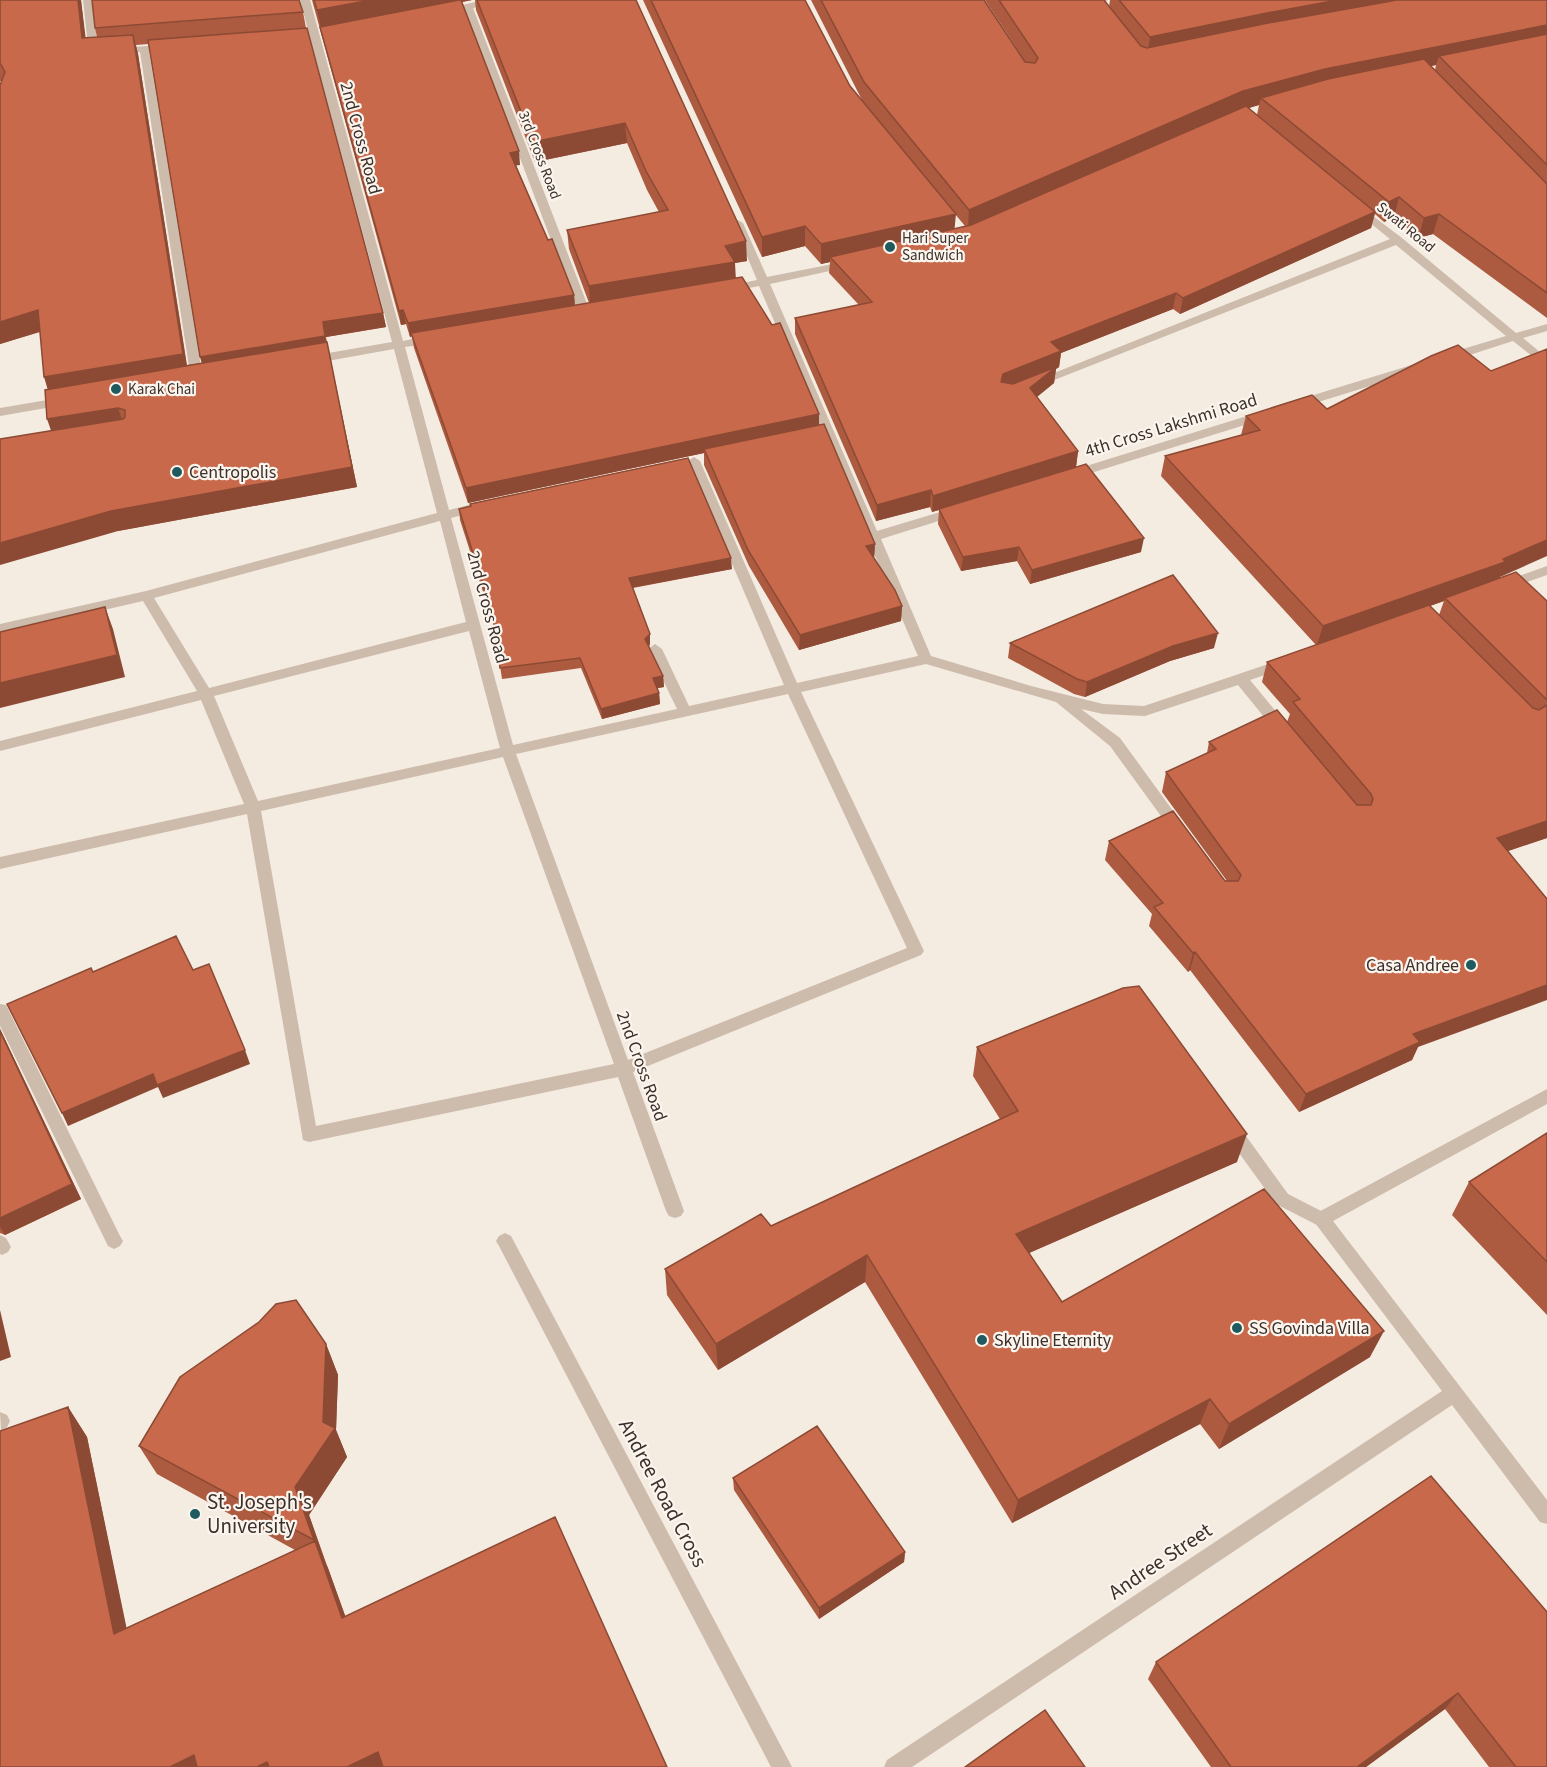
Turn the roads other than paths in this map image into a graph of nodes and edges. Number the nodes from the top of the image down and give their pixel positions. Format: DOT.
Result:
graph roads {
  1 [pos="88,0"];
  2 [pos="305,0"];
  3 [pos="499,0"];
  4 [pos="466,6"];
  5 [pos="431,13"];
  6 [pos="178,47"];
  7 [pos="144,49"];
  8 [pos="1344,196"];
  9 [pos="730,206"];
  10 [pos="1398,240"];
  11 [pos="865,260"];
  12 [pos="765,282"];
  13 [pos="720,290"];
  14 [pos="585,314"];
  15 [pos="1547,327"];
  16 [pos="445,337"];
  17 [pos="1514,337"];
  18 [pos="398,345"];
  19 [pos="303,361"];
  20 [pos="1547,364"];
  21 [pos="197,379"];
  22 [pos="1028,386"];
  23 [pos="81,399"];
  24 [pos="0,412"];
  25 [pos="694,461"];
  26 [pos="1058,479"];
  27 [pos="489,505"];
  28 [pos="966,508"];
  29 [pos="444,514"];
  30 [pos="875,536"];
  31 [pos="1547,570"];
  32 [pos="1492,591"];
  33 [pos="146,596"];
  34 [pos="474,625"];
  35 [pos="0,629"];
  36 [pos="656,650"];
  37 [pos="926,659"];
  38 [pos="1291,661"];
  39 [pos="1240,678"];
  40 [pos="792,688"];
  41 [pos="206,692"];
  42 [pos="1058,698"];
  43 [pos="685,712"];
  44 [pos="1291,740"];
  45 [pos="0,746"];
  46 [pos="508,751"];
  47 [pos="253,807"];
  48 [pos="1184,838"];
  49 [pos="0,862"];
  50 [pos="0,1010"];
  51 [pos="623,1069"];
  52 [pos="1547,1096"];
  53 [pos="1221,1113"];
  54 [pos="675,1211"];
  55 [pos="1321,1219"];
  56 [pos="114,1241"];
  57 [pos="505,1241"];
  58 [pos="1453,1394"];
  59 [pos="1547,1515"];
  60 [pos="782,1767"];
  61 [pos="894,1767"];
  1 -- 7 [label="street"];
  2 -- 18 [label="street, 2nd Cross Road"];
  3 -- 4 [label="street"];
  4 -- 5 [label="street"];
  4 -- 14 [label="street, 3rd Cross Road"];
  6 -- 7 [label="street"];
  7 -- 21 [label="street"];
  8 -- 10 [label="street, Swati Road"];
  9 -- 12 [label="street"];
  10 -- 17 [label="street, Swati Road"];
  10 -- 22 [label="street"];
  11 -- 12 [label="street"];
  12 -- 13 [label="street"];
  12 -- 30 [label="street"];
  15 -- 17 [label="street, 4th Cross Lakshmi Road"];
  16 -- 18 [label="street"];
  17 -- 20 [label="street, Swati Road"];
  17 -- 26 [label="street, 4th Cross Lakshmi Road"];
  18 -- 19 [label="street"];
  18 -- 29 [label="street, 2nd Cross Road"];
  23 -- 24 [label="street"];
  25 -- 40 [label="street"];
  27 -- 29 [label="street"];
  28 -- 30 [label="street"];
  29 -- 33 [label="street"];
  29 -- 34 [label="street, 2nd Cross Road"];
  30 -- 37 [label="street"];
  31 -- 32 [label="street"];
  33 -- 35 [label="street"];
  33 -- 41 [label="street"];
  34 -- 41 [label="street"];
  34 -- 46 [label="street, 2nd Cross Road"];
  36 -- 43 [label="street"];
  37 -- 40 [label="street"];
  37 -- 42 [label="street"];
  38 -- 39 [label="street"];
  39 -- 42 [label="street"];
  39 -- 44 [label="street"];
  40 -- 43 [label="street"];
  40 -- 51 [label="street"];
  41 -- 45 [label="street"];
  41 -- 47 [label="street"];
  42 -- 48 [label="street"];
  43 -- 46 [label="street"];
  46 -- 47 [label="street"];
  46 -- 51 [label="street, 2nd Cross Road"];
  47 -- 49 [label="street"];
  47 -- 51 [label="street"];
  50 -- 56 [label="street"];
  51 -- 54 [label="street, 2nd Cross Road"];
  52 -- 55 [label="street"];
  53 -- 55 [label="street"];
  55 -- 58 [label="street"];
  57 -- 60 [label="street, Andree Road Cross"];
  58 -- 59 [label="street"];
  58 -- 61 [label="street, Andree Street"];
}
